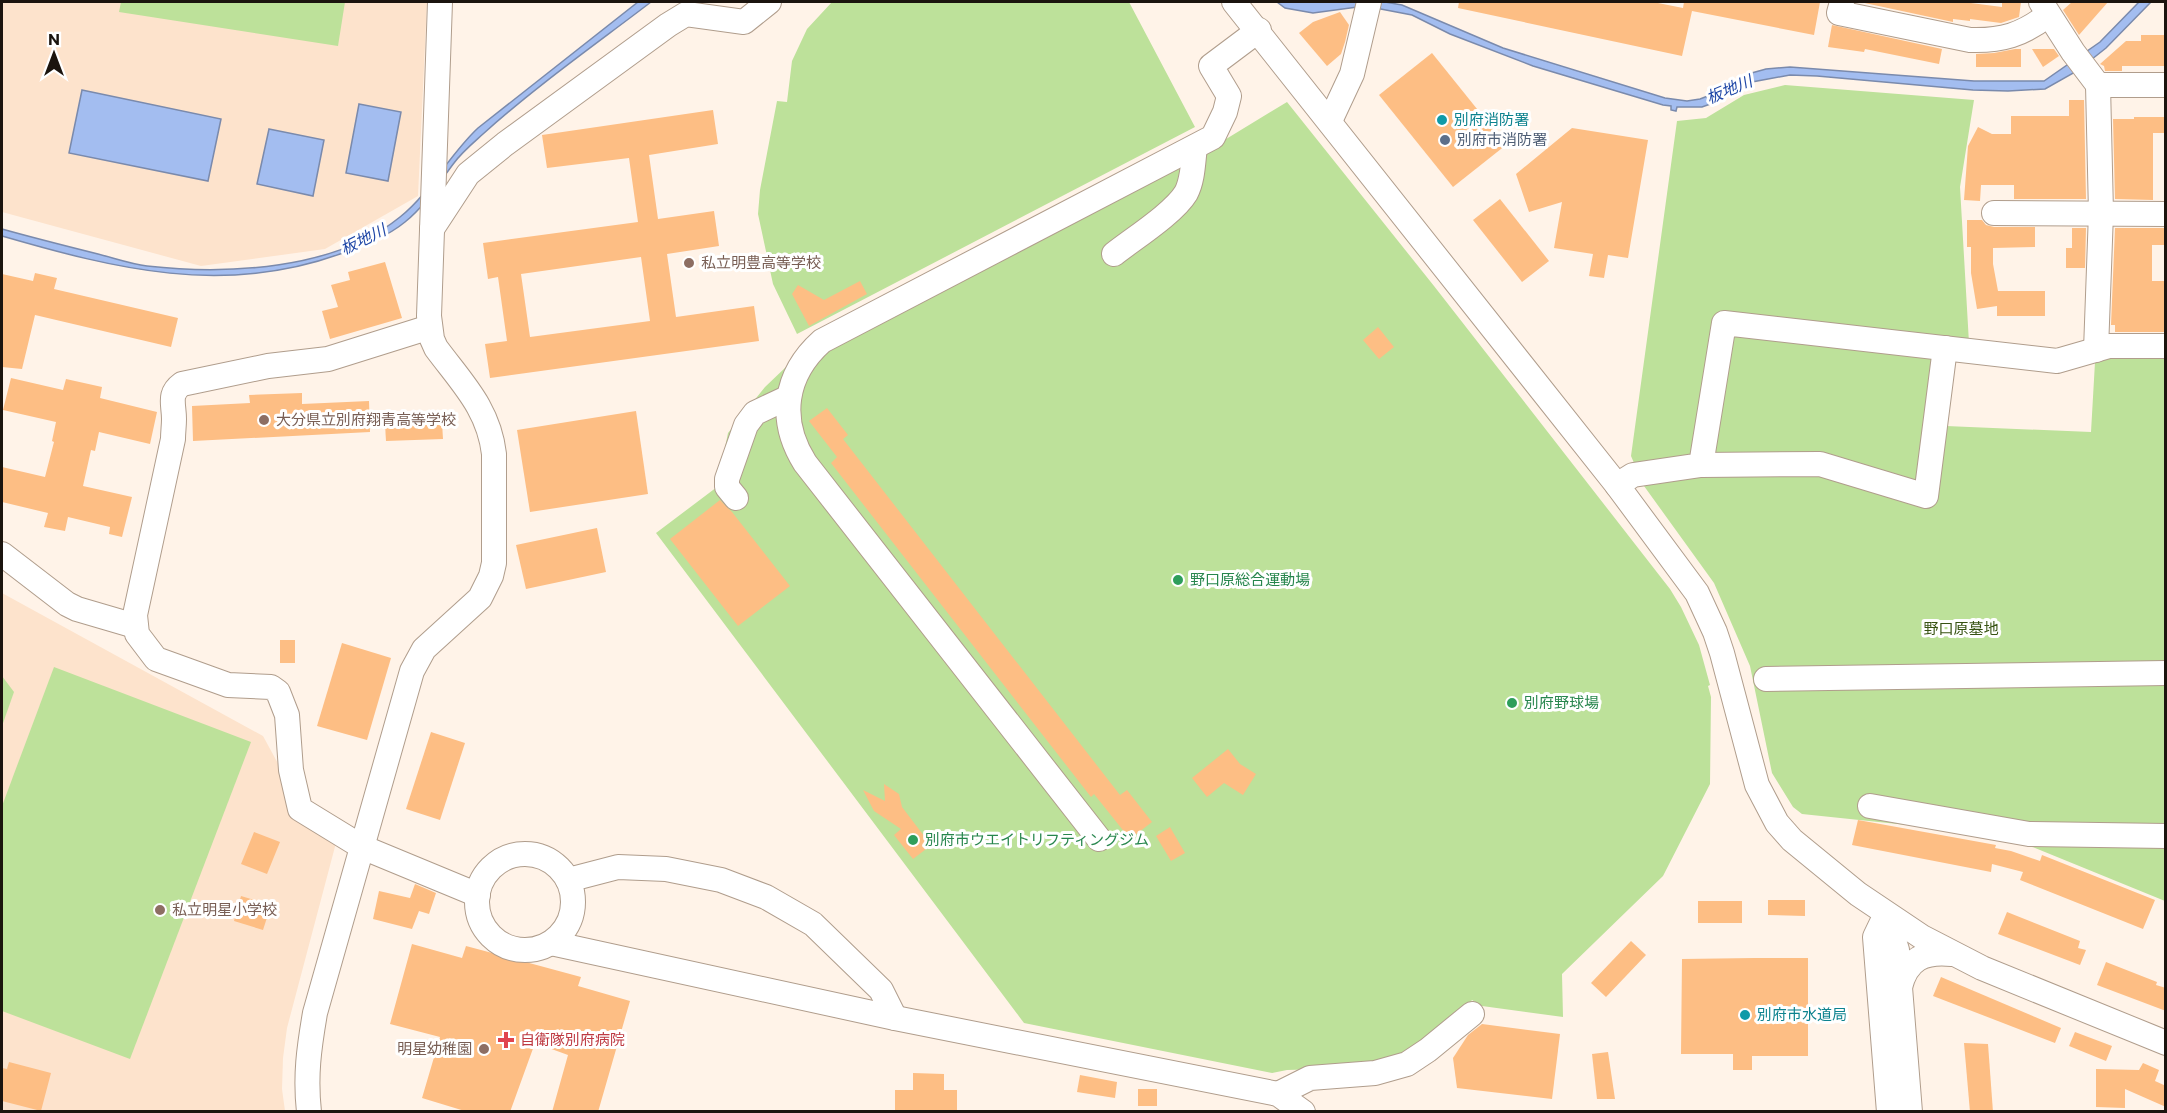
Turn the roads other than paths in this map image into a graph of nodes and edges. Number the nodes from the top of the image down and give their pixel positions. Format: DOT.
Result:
graph roads {
  1 [pos="440,2"];
  2 [pos="769,2"];
  3 [pos="1234,2"];
  4 [pos="1369,2"];
  5 [pos="1842,2"];
  6 [pos="2044,8"];
  7 [pos="1259,30"];
  8 [pos="2095,81"];
  9 [pos="2166,85"];
  10 [pos="1330,121"];
  11 [pos="1195,147"];
  12 [pos="1994,213"];
  13 [pos="2102,213"];
  14 [pos="2166,214"];
  15 [pos="432,229"];
  16 [pos="1114,254"];
  17 [pos="430,327"];
  18 [pos="2166,346"];
  19 [pos="1945,348"];
  20 [pos="2096,350"];
  21 [pos="789,397"];
  22 [pos="1701,465"];
  23 [pos="1617,485"];
  24 [pos="736,498"];
  25 [pos="2,554"];
  26 [pos="135,626"];
  27 [pos="2166,673"];
  28 [pos="1766,679"];
  29 [pos="1870,806"];
  30 [pos="2166,836"];
  31 [pos="1099,839"];
  32 [pos="362,847"];
  33 [pos="568,880"];
  34 [pos="478,895"];
  35 [pos="1886,914"];
  36 [pos="551,943"];
  37 [pos="1952,954"];
  38 [pos="1900,987"];
  39 [pos="1472,1014"];
  40 [pos="895,1018"];
  41 [pos="2166,1043"];
  42 [pos="1278,1094"];
  43 [pos="309,1112"];
  44 [pos="1303,1112"];
  45 [pos="1889,1112"];
  46 [pos="1910,1112"];
  1 -- 15 [label="street"];
  2 -- 15 [label="street"];
  3 -- 7 [label="street"];
  4 -- 10 [label="street"];
  5 -- 6 [label="street"];
  6 -- 8 [label="street"];
  7 -- 10 [label="street"];
  7 -- 11 [label="street"];
  8 -- 9 [label="street"];
  8 -- 13 [label="street"];
  10 -- 23 [label="street"];
  11 -- 16 [label="street"];
  11 -- 21 [label="street"];
  12 -- 13 [label="street"];
  13 -- 14 [label="street"];
  13 -- 20 [label="street"];
  15 -- 17 [label="street"];
  17 -- 26 [label="street"];
  17 -- 32 [label="street"];
  18 -- 20 [label="street"];
  19 -- 20 [label="street"];
  19 -- 22 [label="street"];
  19 -- 22 [label="street"];
  21 -- 24 [label="street"];
  21 -- 31 [label="street"];
  22 -- 23 [label="street"];
  23 -- 35 [label="street"];
  25 -- 26 [label="street"];
  26 -- 32 [label="street"];
  27 -- 28 [label="street"];
  29 -- 30 [label="street"];
  32 -- 34 [label="street"];
  32 -- 43 [label="street"];
  33 -- 34 [label="street"];
  33 -- 36 [label="street"];
  33 -- 40 [label="street"];
  34 -- 36 [label="street"];
  35 -- 37 [label="street"];
  35 -- 38 [label="street"];
  35 -- 45 [label="street"];
  36 -- 40 [label="street"];
  37 -- 38 [label="street"];
  37 -- 41 [label="street"];
  38 -- 46 [label="street"];
  39 -- 42 [label="street"];
  40 -- 42 [label="street"];
  42 -- 44 [label="street"];
}
